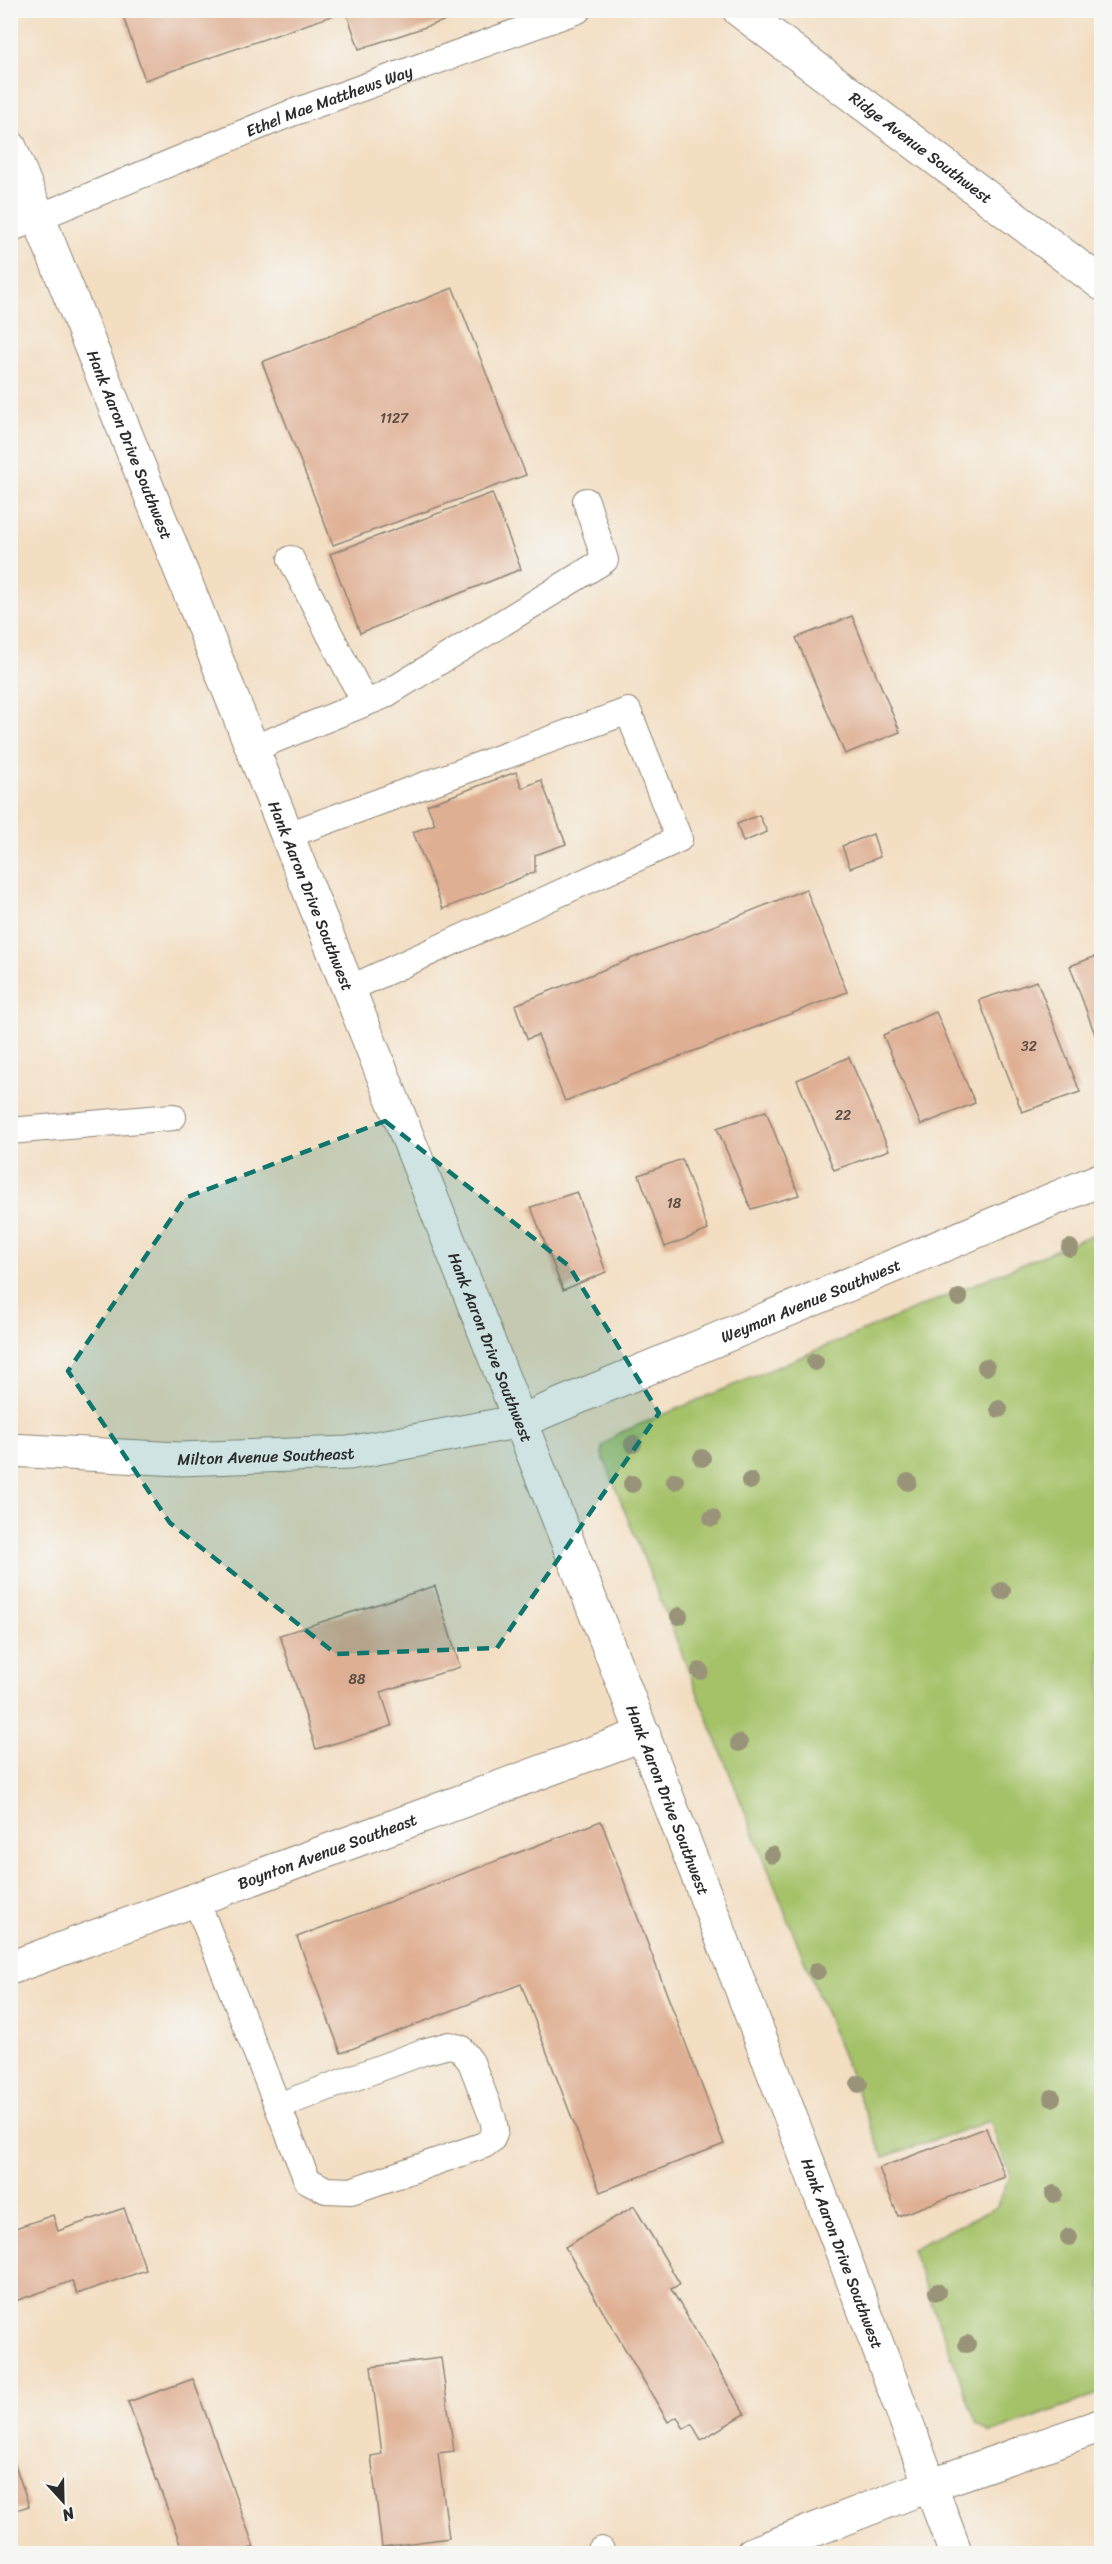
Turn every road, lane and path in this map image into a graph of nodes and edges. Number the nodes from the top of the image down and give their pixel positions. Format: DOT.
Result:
graph roads {
  1 [pos="578,10"];
  2 [pos="739,10"];
  3 [pos="10,147"];
  4 [pos="25,224"];
  5 [pos="1101,284"];
  6 [pos="586,501"];
  7 [pos="291,559"];
  8 [pos="365,703"];
  9 [pos="254,748"];
  10 [pos="288,835"];
  11 [pos="351,988"];
  12 [pos="173,1117"];
  13 [pos="10,1131"];
  14 [pos="1101,1179"];
  15 [pos="521,1421"];
  16 [pos="10,1450"];
  17 [pos="644,1734"];
  18 [pos="196,1900"];
  19 [pos="10,1968"];
  20 [pos="278,2106"];
  21 [pos="1101,2425"];
  22 [pos="930,2485"];
  23 [pos="752,2553"];
  24 [pos="956,2553"];
  1 -- 4 [label="lane, Ethel Mae Matthews Way"];
  2 -- 5 [label="street, Ridge Avenue Southwest"];
  3 -- 4 [label="street, Hank Aaron Drive Southwest"];
  4 -- 9 [label="street, Hank Aaron Drive Southwest"];
  6 -- 8 [label="lane"];
  7 -- 8 [label="lane"];
  8 -- 9 [label="lane"];
  9 -- 10 [label="street, Hank Aaron Drive Southwest"];
  10 -- 11 [label="street, Hank Aaron Drive Southwest"];
  10 -- 11 [label="lane"];
  11 -- 15 [label="street, Hank Aaron Drive Southwest"];
  12 -- 13 [label="lane"];
  14 -- 15 [label="street, Weyman Avenue Southwest"];
  15 -- 16 [label="street, Milton Avenue Southeast"];
  15 -- 17 [label="street, Hank Aaron Drive Southwest"];
  17 -- 18 [label="street, Boynton Avenue Southeast"];
  17 -- 22 [label="street, Hank Aaron Drive Southwest"];
  18 -- 19 [label="street, Boynton Avenue Southeast"];
  18 -- 20 [label="lane"];
  20 -- 20 [label="lane"];
  21 -- 22 [label="street"];
  22 -- 23 [label="street"];
  22 -- 24 [label="street, Hank Aaron Drive Southwest"];
}
